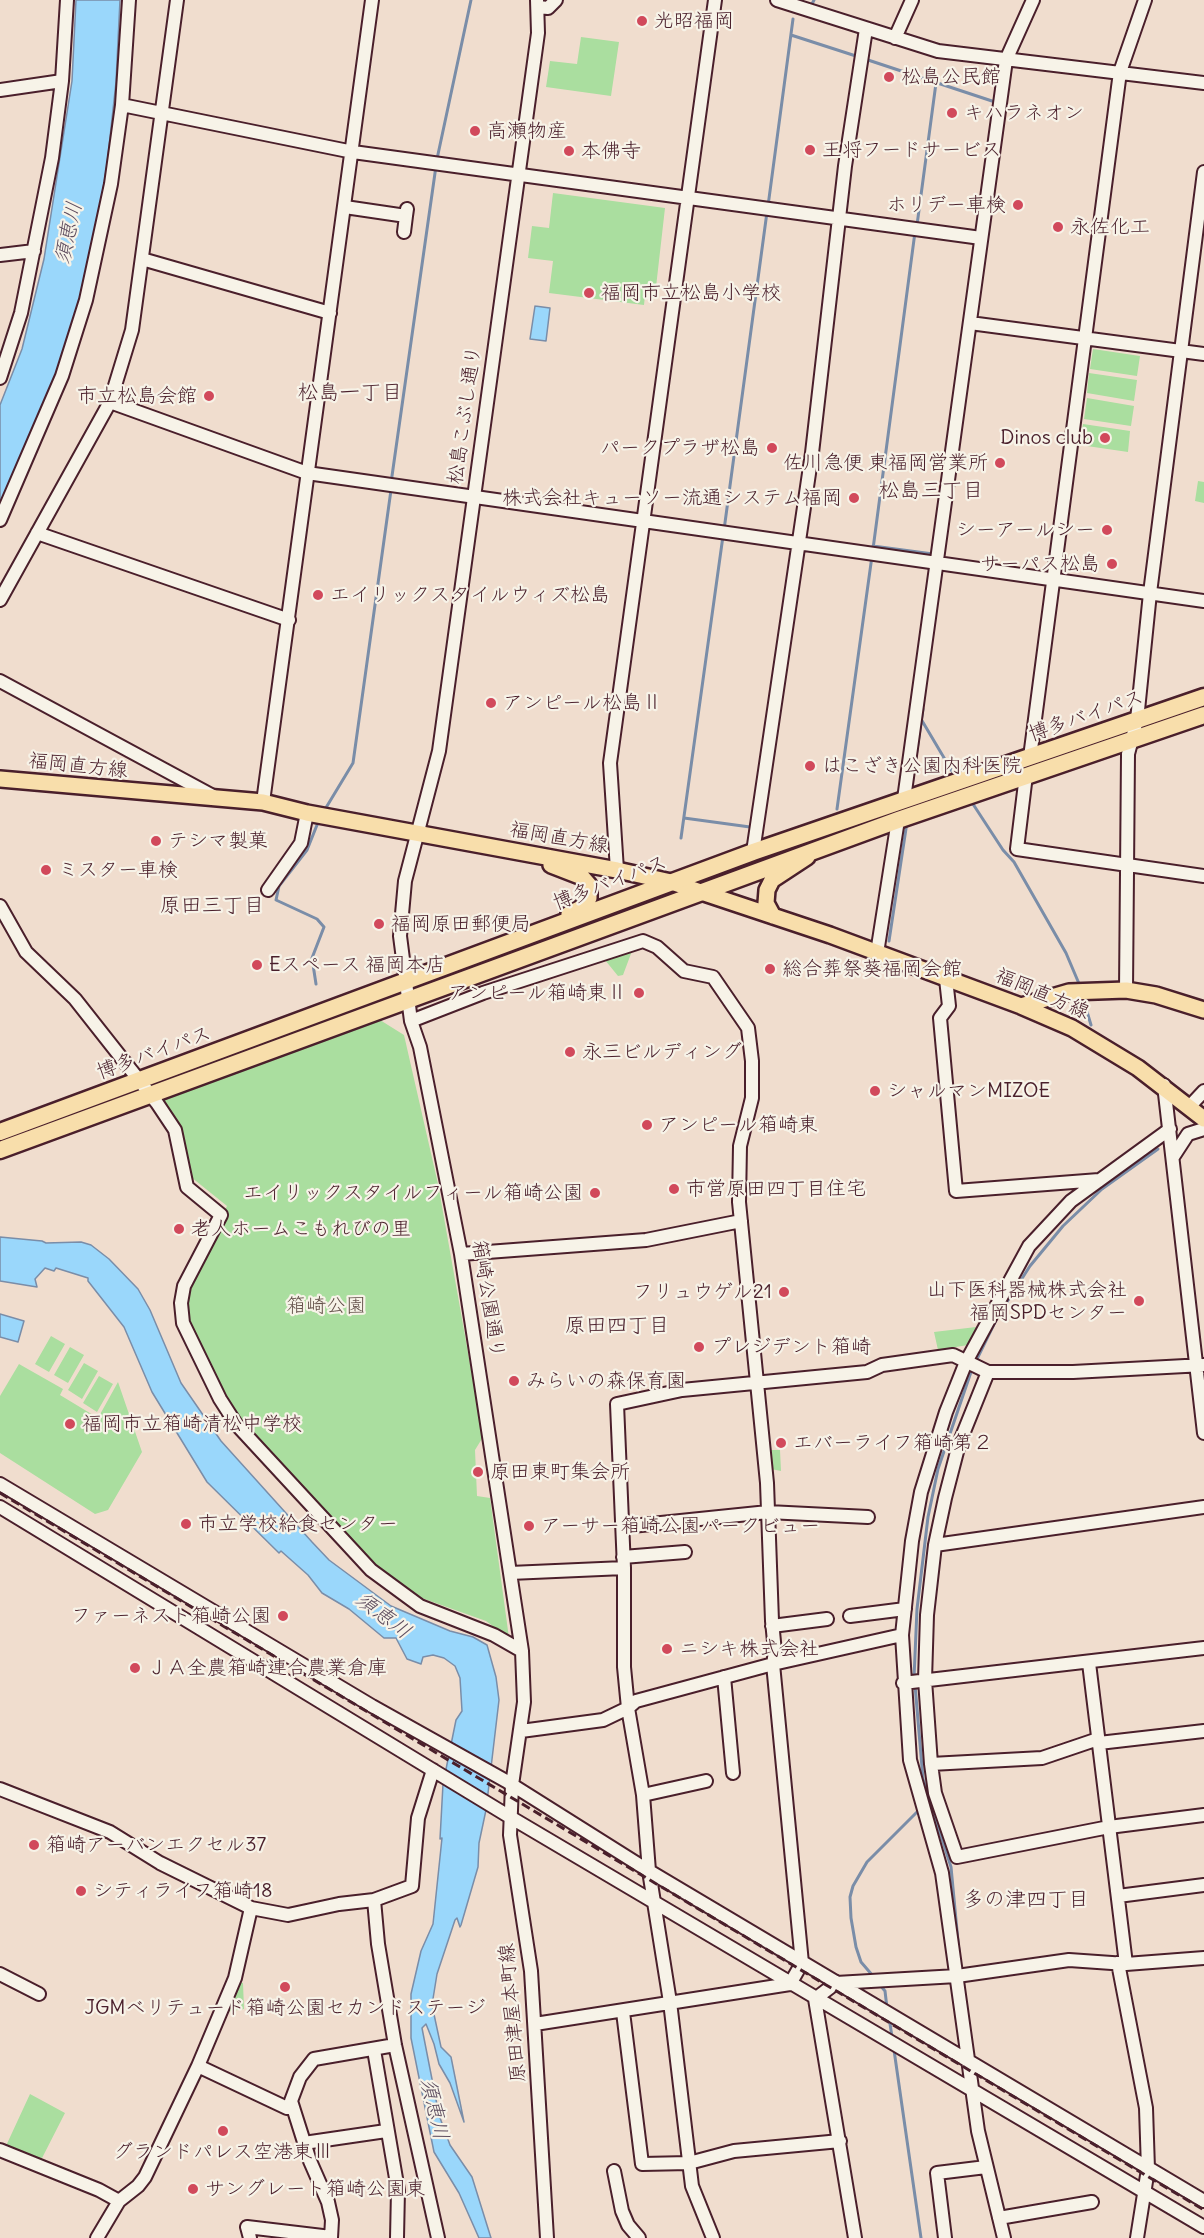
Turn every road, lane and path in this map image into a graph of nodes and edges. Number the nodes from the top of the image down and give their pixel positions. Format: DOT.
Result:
graph roads {
  1 [pos="67,0"];
  2 [pos="129,0"];
  3 [pos="177,0"];
  4 [pos="372,0"];
  5 [pos="556,0"];
  6 [pos="715,0"];
  7 [pos="777,0"];
  8 [pos="912,0"];
  9 [pos="1033,0"];
  10 [pos="1145,0"];
  11 [pos="537,4"];
  12 [pos="866,28"];
  13 [pos="895,38"];
  14 [pos="1006,60"];
  15 [pos="1120,72"];
  16 [pos="62,81"];
  17 [pos="1204,83"];
  18 [pos="0,90"];
  19 [pos="122,105"];
  20 [pos="162,112"];
  21 [pos="353,152"];
  22 [pos="1204,172"];
  23 [pos="518,174"];
  24 [pos="687,197"];
  25 [pos="345,207"];
  26 [pos="839,218"];
  27 [pos="404,232"];
  28 [pos="981,238"];
  29 [pos="34,251"];
  30 [pos="0,255"];
  31 [pos="142,259"];
  32 [pos="330,313"];
  33 [pos="970,323"];
  34 [pos="1084,340"];
  35 [pos="1182,351"];
  36 [pos="1204,354"];
  37 [pos="0,378"];
  38 [pos="110,402"];
  39 [pos="307,473"];
  40 [pos="474,497"];
  41 [pos="0,520"];
  42 [pos="643,520"];
  43 [pos="37,533"];
  44 [pos="797,542"];
  45 [pos="938,561"];
  46 [pos="1053,578"];
  47 [pos="1150,593"];
  48 [pos="0,600"];
  49 [pos="1204,601"];
  50 [pos="289,620"];
  51 [pos="0,681"];
  52 [pos="1204,697"];
  53 [pos="1204,714"];
  54 [pos="1137,720"];
  55 [pos="1132,740"];
  56 [pos="1030,757"];
  57 [pos="1026,775"];
  58 [pos="0,779"];
  59 [pos="216,798"];
  60 [pos="904,799"];
  61 [pos="263,802"];
  62 [pos="308,813"];
  63 [pos="898,820"];
  64 [pos="418,832"];
  65 [pos="819,849"];
  66 [pos="753,852"];
  67 [pos="526,855"];
  68 [pos="1128,866"];
  69 [pos="617,870"];
  70 [pos="1204,876"];
  71 [pos="671,882"];
  72 [pos="268,890"];
  73 [pos="699,893"];
  74 [pos="0,906"];
  75 [pos="772,916"];
  76 [pos="877,953"];
  77 [pos="471,958"];
  78 [pos="946,979"];
  79 [pos="406,982"];
  80 [pos="1126,990"];
  81 [pos="409,1000"];
  82 [pos="1021,1006"];
  83 [pos="1204,1010"];
  84 [pos="411,1021"];
  85 [pos="140,1080"];
  86 [pos="1164,1085"];
  87 [pos="1204,1091"];
  88 [pos="151,1095"];
  89 [pos="1189,1107"];
  90 [pos="1204,1119"];
  91 [pos="1170,1129"];
  92 [pos="1204,1129"];
  93 [pos="0,1132"];
  94 [pos="0,1150"];
  95 [pos="1173,1157"];
  96 [pos="1100,1180"];
  97 [pos="741,1221"];
  98 [pos="461,1254"];
  99 [pos="968,1363"];
  100 [pos="1200,1366"];
  101 [pos="986,1371"];
  102 [pos="757,1382"];
  103 [pos="1204,1433"];
  104 [pos="0,1484"];
  105 [pos="0,1507"];
  106 [pos="1204,1507"];
  107 [pos="768,1512"];
  108 [pos="868,1517"];
  109 [pos="622,1527"];
  110 [pos="935,1545"];
  111 [pos="685,1552"];
  112 [pos="623,1562"];
  113 [pos="510,1573"];
  114 [pos="905,1609"];
  115 [pos="850,1616"];
  116 [pos="826,1619"];
  117 [pos="772,1626"];
  118 [pos="902,1635"];
  119 [pos="1204,1648"];
  120 [pos="522,1651"];
  121 [pos="1089,1663"];
  122 [pos="773,1664"];
  123 [pos="724,1677"];
  124 [pos="915,1681"];
  125 [pos="628,1708"];
  126 [pos="521,1731"];
  127 [pos="1204,1731"];
  128 [pos="427,1738"];
  129 [pos="1098,1741"];
  130 [pos="416,1759"];
  131 [pos="931,1764"];
  132 [pos="438,1773"];
  133 [pos="733,1773"];
  134 [pos="706,1781"];
  135 [pos="509,1783"];
  136 [pos="0,1789"];
  137 [pos="643,1795"];
  138 [pos="506,1815"];
  139 [pos="1204,1815"];
  140 [pos="1109,1827"];
  141 [pos="649,1871"];
  142 [pos="1204,1885"];
  143 [pos="1118,1896"];
  144 [pos="374,1900"];
  145 [pos="653,1900"];
  146 [pos="251,1908"];
  147 [pos="1204,1958"];
  148 [pos="802,1963"];
  149 [pos="1122,1964"];
  150 [pos="0,1974"];
  151 [pos="957,1976"];
  152 [pos="836,1983"];
  153 [pos="790,1984"];
  154 [pos="39,1994"];
  155 [pos="815,1999"];
  156 [pos="670,2002"];
  157 [pos="623,2012"];
  158 [pos="535,2024"];
  159 [pos="395,2045"];
  160 [pos="374,2050"];
  161 [pos="968,2061"];
  162 [pos="198,2066"];
  163 [pos="972,2089"];
  164 [pos="292,2107"];
  165 [pos="386,2131"];
  166 [pos="840,2141"];
  167 [pos="304,2143"];
  168 [pos="0,2150"];
  169 [pos="690,2163"];
  170 [pos="986,2167"];
  171 [pos="1148,2169"];
  172 [pos="614,2171"];
  173 [pos="1144,2193"];
  174 [pos="119,2201"];
  175 [pos="1204,2201"];
  176 [pos="1092,2202"];
  177 [pos="999,2218"];
  178 [pos="1204,2227"];
  179 [pos="96,2238"];
  180 [pos="250,2238"];
  181 [pos="331,2238"];
  182 [pos="397,2238"];
  183 [pos="438,2238"];
  184 [pos="547,2238"];
  185 [pos="639,2238"];
  186 [pos="713,2238"];
  187 [pos="855,2238"];
  188 [pos="945,2238"];
  189 [pos="1004,2238"];
  190 [pos="1137,2238"];
  1 -- 16 [label="street"];
  2 -- 19 [label="street"];
  3 -- 20 [label="street"];
  4 -- 21 [label="street"];
  5 -- 11 [label="street"];
  6 -- 24 [label="street"];
  7 -- 12 [label="street"];
  8 -- 13 [label="street"];
  9 -- 14 [label="street"];
  10 -- 15 [label="street"];
  11 -- 23 [label="street, 松島こぶし通り"];
  12 -- 13 [label="street"];
  12 -- 26 [label="street"];
  13 -- 14 [label="street"];
  14 -- 15 [label="street"];
  14 -- 28 [label="street"];
  15 -- 17 [label="street"];
  15 -- 34 [label="street"];
  16 -- 18 [label="street"];
  16 -- 29 [label="street"];
  19 -- 20 [label="street"];
  19 -- 41 [label="street"];
  20 -- 21 [label="street"];
  20 -- 31 [label="street"];
  21 -- 23 [label="street"];
  21 -- 25 [label="street"];
  22 -- 35 [label="street"];
  23 -- 24 [label="street"];
  23 -- 40 [label="street, 松島こぶし通り"];
  24 -- 26 [label="street"];
  24 -- 42 [label="street"];
  25 -- 27 [label="street"];
  25 -- 32 [label="street"];
  26 -- 28 [label="street"];
  26 -- 44 [label="street"];
  28 -- 33 [label="street"];
  29 -- 30 [label="street"];
  29 -- 37 [label="street"];
  31 -- 32 [label="street"];
  31 -- 38 [label="street"];
  32 -- 39 [label="street"];
  33 -- 34 [label="street"];
  33 -- 45 [label="street"];
  34 -- 35 [label="street"];
  34 -- 46 [label="street"];
  35 -- 36 [label="street"];
  35 -- 47 [label="street"];
  38 -- 39 [label="street"];
  38 -- 43 [label="street"];
  39 -- 40 [label="street"];
  39 -- 50 [label="street"];
  40 -- 42 [label="street"];
  40 -- 64 [label="street, 松島こぶし通り"];
  42 -- 44 [label="street"];
  42 -- 69 [label="street"];
  43 -- 48 [label="street"];
  43 -- 50 [label="street"];
  44 -- 45 [label="street"];
  44 -- 66 [label="street"];
  45 -- 46 [label="street"];
  45 -- 60 [label="street"];
  46 -- 47 [label="street"];
  46 -- 56 [label="street"];
  47 -- 49 [label="street"];
  47 -- 54 [label="street"];
  50 -- 61 [label="street"];
  51 -- 59 [label="street"];
  52 -- 54 [label="highway, 博多バイパス"];
  53 -- 55 [label="highway, 博多バイパス"];
  54 -- 55 [label="street"];
  54 -- 56 [label="highway, 博多バイパス"];
  55 -- 57 [label="highway, 博多バイパス"];
  55 -- 68 [label="street"];
  56 -- 60 [label="highway, 博多バイパス"];
  57 -- 63 [label="highway, 博多バイパス"];
  57 -- 68 [label="street"];
  58 -- 59 [label="main road, 福岡直方線"];
  59 -- 61 [label="main road, 福岡直方線"];
  60 -- 66 [label="highway, 博多バイパス"];
  61 -- 62 [label="main road, 福岡直方線"];
  62 -- 64 [label="main road, 福岡直方線"];
  62 -- 72 [label="street"];
  63 -- 65 [label="highway, 博多バイパス"];
  63 -- 76 [label="street"];
  64 -- 67 [label="main road, 福岡直方線"];
  64 -- 79 [label="street"];
  65 -- 73 [label="highway, 博多バイパス"];
  65 -- 75 [label="main road"];
  66 -- 71 [label="highway, 博多バイパス"];
  67 -- 69 [label="main road, 福岡直方線"];
  67 -- 77 [label="main road"];
  68 -- 70 [label="street"];
  68 -- 80 [label="street"];
  69 -- 71 [label="main road, 福岡直方線"];
  71 -- 73 [label="main road, 福岡直方線"];
  71 -- 77 [label="highway, 博多バイパス"];
  73 -- 75 [label="main road, 福岡直方線"];
  73 -- 81 [label="highway, 博多バイパス"];
  74 -- 85 [label="street"];
  75 -- 76 [label="main road, 福岡直方線"];
  76 -- 78 [label="main road, 福岡直方線"];
  77 -- 79 [label="highway, 博多バイパス"];
  78 -- 82 [label="main road, 福岡直方線"];
  78 -- 96 [label="street"];
  79 -- 81 [label="street"];
  79 -- 85 [label="highway, 博多バイパス"];
  80 -- 82 [label="main road"];
  80 -- 83 [label="main road"];
  81 -- 84 [label="street, 箱崎公園通り"];
  81 -- 88 [label="highway, 博多バイパス"];
  82 -- 86 [label="main road, 福岡直方線"];
  84 -- 97 [label="street"];
  84 -- 98 [label="street, 箱崎公園通り"];
  85 -- 88 [label="street"];
  85 -- 93 [label="highway, 博多バイパス"];
  86 -- 89 [label="main road, 福岡直方線"];
  86 -- 91 [label="street"];
  87 -- 89 [label="street"];
  88 -- 94 [label="highway, 博多バイパス"];
  88 -- 120 [label="street"];
  89 -- 90 [label="main road, 福岡直方線"];
  91 -- 95 [label="street"];
  91 -- 96 [label="street"];
  92 -- 95 [label="street"];
  95 -- 100 [label="street"];
  96 -- 99 [label="street"];
  97 -- 98 [label="street"];
  97 -- 102 [label="street"];
  98 -- 113 [label="street, 箱崎公園通り"];
  99 -- 101 [label="street"];
  99 -- 102 [label="street"];
  99 -- 114 [label="street"];
  100 -- 101 [label="street"];
  100 -- 103 [label="street"];
  101 -- 110 [label="street"];
  102 -- 107 [label="street"];
  102 -- 109 [label="street"];
  104 -- 128 [label="street"];
  105 -- 130 [label="street"];
  106 -- 110 [label="street"];
  107 -- 108 [label="street"];
  107 -- 109 [label="street"];
  107 -- 117 [label="street"];
  109 -- 112 [label="street"];
  110 -- 124 [label="street"];
  111 -- 112 [label="street"];
  112 -- 113 [label="street"];
  112 -- 125 [label="street"];
  113 -- 120 [label="street, 箱崎公園通り"];
  114 -- 115 [label="street"];
  114 -- 118 [label="street"];
  116 -- 117 [label="street"];
  117 -- 122 [label="street"];
  118 -- 122 [label="street"];
  118 -- 124 [label="street"];
  119 -- 121 [label="street"];
  120 -- 126 [label="street, 箱崎公園通り"];
  121 -- 124 [label="street"];
  121 -- 129 [label="street"];
  122 -- 123 [label="street"];
  122 -- 148 [label="street"];
  123 -- 125 [label="street"];
  123 -- 133 [label="street"];
  124 -- 131 [label="street"];
  124 -- 151 [label="street"];
  125 -- 126 [label="street"];
  125 -- 137 [label="street"];
  126 -- 135 [label="street, 箱崎公園通り"];
  127 -- 129 [label="street"];
  128 -- 130 [label="street"];
  128 -- 135 [label="street"];
  129 -- 131 [label="street"];
  129 -- 140 [label="street"];
  130 -- 132 [label="street"];
  131 -- 140 [label="street"];
  132 -- 138 [label="street"];
  132 -- 144 [label="street"];
  134 -- 137 [label="street"];
  135 -- 138 [label="street, 原田津屋本町線"];
  135 -- 141 [label="street"];
  136 -- 146 [label="street"];
  137 -- 141 [label="street"];
  138 -- 145 [label="street"];
  138 -- 158 [label="street, 原田津屋本町線"];
  139 -- 140 [label="street"];
  140 -- 143 [label="street"];
  141 -- 145 [label="street"];
  141 -- 148 [label="street"];
  142 -- 143 [label="street"];
  143 -- 149 [label="street"];
  144 -- 146 [label="street"];
  144 -- 159 [label="street"];
  145 -- 153 [label="street"];
  145 -- 156 [label="street"];
  146 -- 162 [label="street"];
  147 -- 149 [label="street"];
  148 -- 152 [label="street"];
  148 -- 153 [label="street"];
  149 -- 151 [label="street"];
  149 -- 171 [label="street"];
  150 -- 154 [label="street"];
  151 -- 152 [label="street"];
  151 -- 161 [label="street"];
  152 -- 155 [label="street"];
  152 -- 161 [label="street"];
  153 -- 155 [label="street"];
  153 -- 156 [label="street"];
  155 -- 163 [label="street"];
  155 -- 166 [label="street"];
  156 -- 157 [label="street"];
  156 -- 169 [label="street"];
  157 -- 158 [label="street"];
  157 -- 169 [label="street"];
  158 -- 184 [label="street, 原田津屋本町線"];
  159 -- 160 [label="street"];
  159 -- 183 [label="street"];
  160 -- 164 [label="street"];
  160 -- 165 [label="street"];
  161 -- 163 [label="street"];
  161 -- 171 [label="street"];
  162 -- 164 [label="street"];
  162 -- 174 [label="street"];
  163 -- 170 [label="street"];
  163 -- 173 [label="street"];
  164 -- 167 [label="street"];
  165 -- 167 [label="street"];
  165 -- 182 [label="street"];
  166 -- 169 [label="street"];
  166 -- 187 [label="street"];
  167 -- 181 [label="street"];
  168 -- 174 [label="street"];
  169 -- 186 [label="street"];
  170 -- 177 [label="street"];
  170 -- 188 [label="street"];
  171 -- 173 [label="street"];
  171 -- 175 [label="street"];
  172 -- 185 [label="street"];
  173 -- 178 [label="street"];
  173 -- 190 [label="street"];
  174 -- 179 [label="street"];
  176 -- 177 [label="street"];
  177 -- 189 [label="street"];
  180 -- 181 [label="street"];
}
